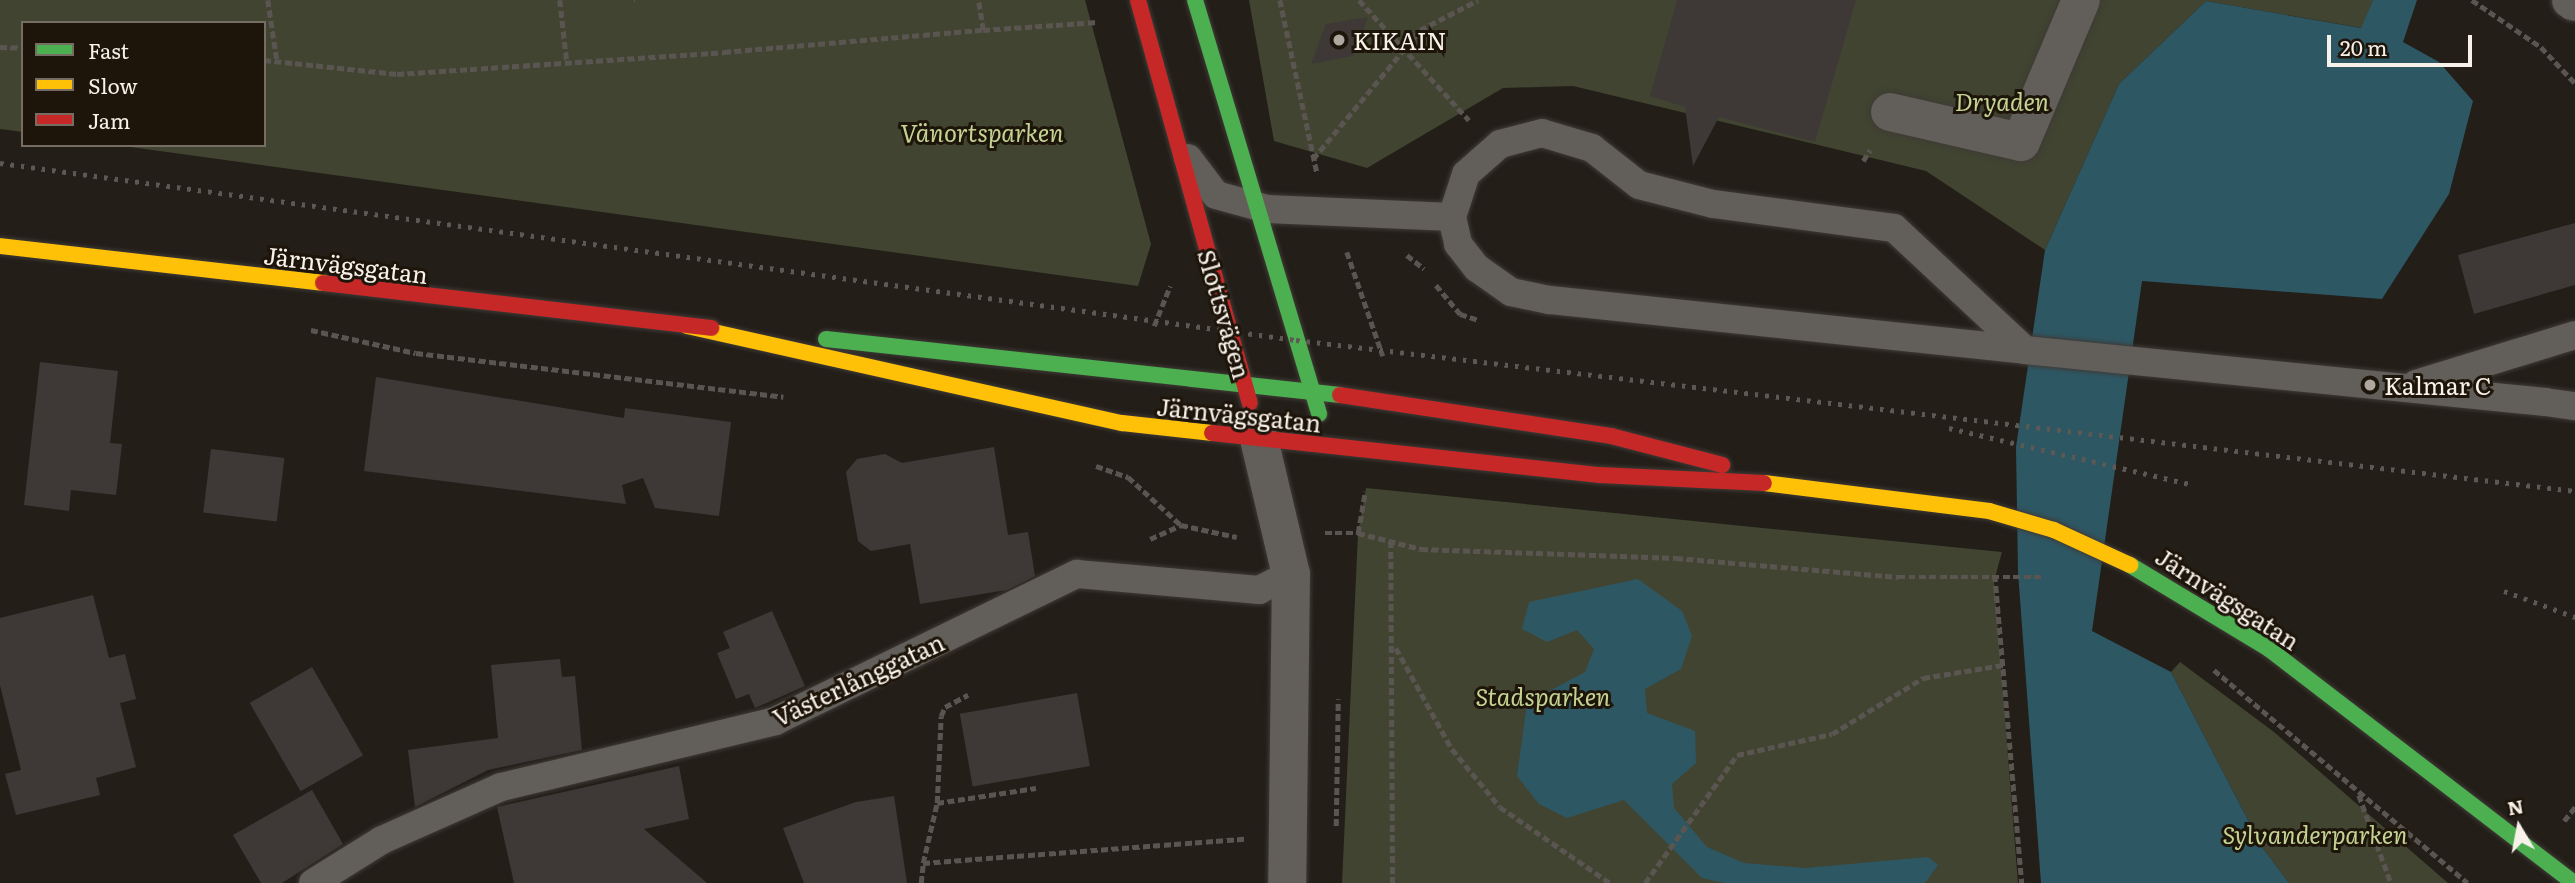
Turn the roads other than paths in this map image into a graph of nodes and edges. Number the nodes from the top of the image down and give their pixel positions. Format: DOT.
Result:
graph roads {
  1 [pos="1138,0"];
  2 [pos="1195,0"];
  3 [pos="2081,0"];
  4 [pos="1890,112"];
  5 [pos="1178,144"];
  6 [pos="1253,205"];
  7 [pos="1452,217"];
  8 [pos="0,246"];
  9 [pos="687,326"];
  10 [pos="2575,335"];
  11 [pos="2025,350"];
  12 [pos="1244,381"];
  13 [pos="2403,388"];
  14 [pos="1313,391"];
  15 [pos="2575,406"];
  16 [pos="1259,439"];
  17 [pos="1327,446"];
  18 [pos="1795,484"];
  19 [pos="1291,574"];
  20 [pos="313,883"];
  21 [pos="1287,883"];
  22 [pos="2574,883"];
  1 -- 5 [label="main road, Slottsvägen"];
  2 -- 6 [label="main road"];
  3 -- 4 [label="street"];
  5 -- 6 [label="lane"];
  5 -- 12 [label="main road, Slottsvägen"];
  6 -- 7 [label="lane"];
  6 -- 14 [label="main road"];
  7 -- 11 [label="lane"];
  7 -- 11 [label="lane"];
  8 -- 9 [label="main road, Järnvägsgatan"];
  9 -- 12 [label="main road, Järnvägsgatan"];
  9 -- 16 [label="main road, Järnvägsgatan"];
  10 -- 13 [label="lane"];
  11 -- 13 [label="lane"];
  12 -- 14 [label="main road, Järnvägsgatan"];
  12 -- 16 [label="main road, Slottsvägen"];
  13 -- 15 [label="lane"];
  14 -- 17 [label="main road"];
  14 -- 18 [label="main road, Järnvägsgatan"];
  16 -- 17 [label="main road, Järnvägsgatan"];
  16 -- 19 [label="street, Slottsvägen"];
  17 -- 18 [label="main road, Järnvägsgatan"];
  18 -- 22 [label="main road, Järnvägsgatan"];
  19 -- 20 [label="lane, Västerlånggatan"];
  19 -- 21 [label="street, Slottsvägen"];
}
